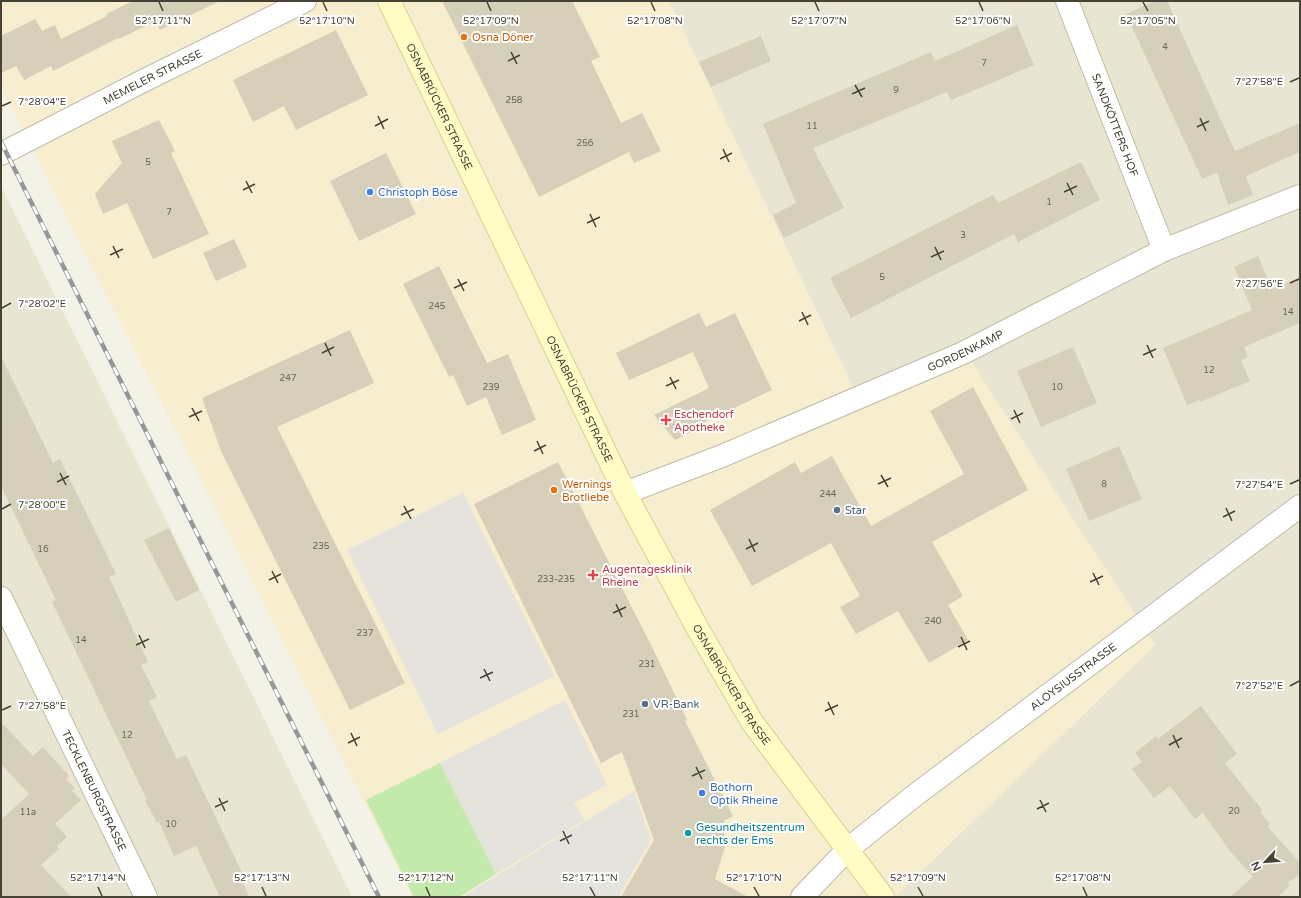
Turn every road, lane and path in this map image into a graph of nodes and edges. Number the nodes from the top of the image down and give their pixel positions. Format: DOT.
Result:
graph roads {
  1 [pos="305,1"];
  2 [pos="389,1"];
  3 [pos="1067,1"];
  4 [pos="1,154"];
  5 [pos="1300,196"];
  6 [pos="1164,250"];
  7 [pos="625,493"];
  8 [pos="1300,506"];
  9 [pos="1,598"];
  10 [pos="848,849"];
  11 [pos="146,897"];
  12 [pos="802,897"];
  13 [pos="883,897"];
  1 -- 4 [label="street, MEMELER STRASSE"];
  2 -- 7 [label="main road, OSNABRÜCKER STRASSE"];
  3 -- 6 [label="street, SANDKÖTTERS HOF"];
  5 -- 6 [label="street, GORDENKAMP"];
  6 -- 7 [label="street, GORDENKAMP"];
  7 -- 10 [label="main road, OSNABRÜCKER STRASSE"];
  8 -- 10 [label="street, ALOYSIUSSTRASSE"];
  9 -- 11 [label="street, TECKLENBURGSTRASSE"];
  10 -- 12 [label="street, ALOYSIUSSTRASSE"];
  10 -- 13 [label="main road, OSNABRÜCKER STRASSE"];
}
